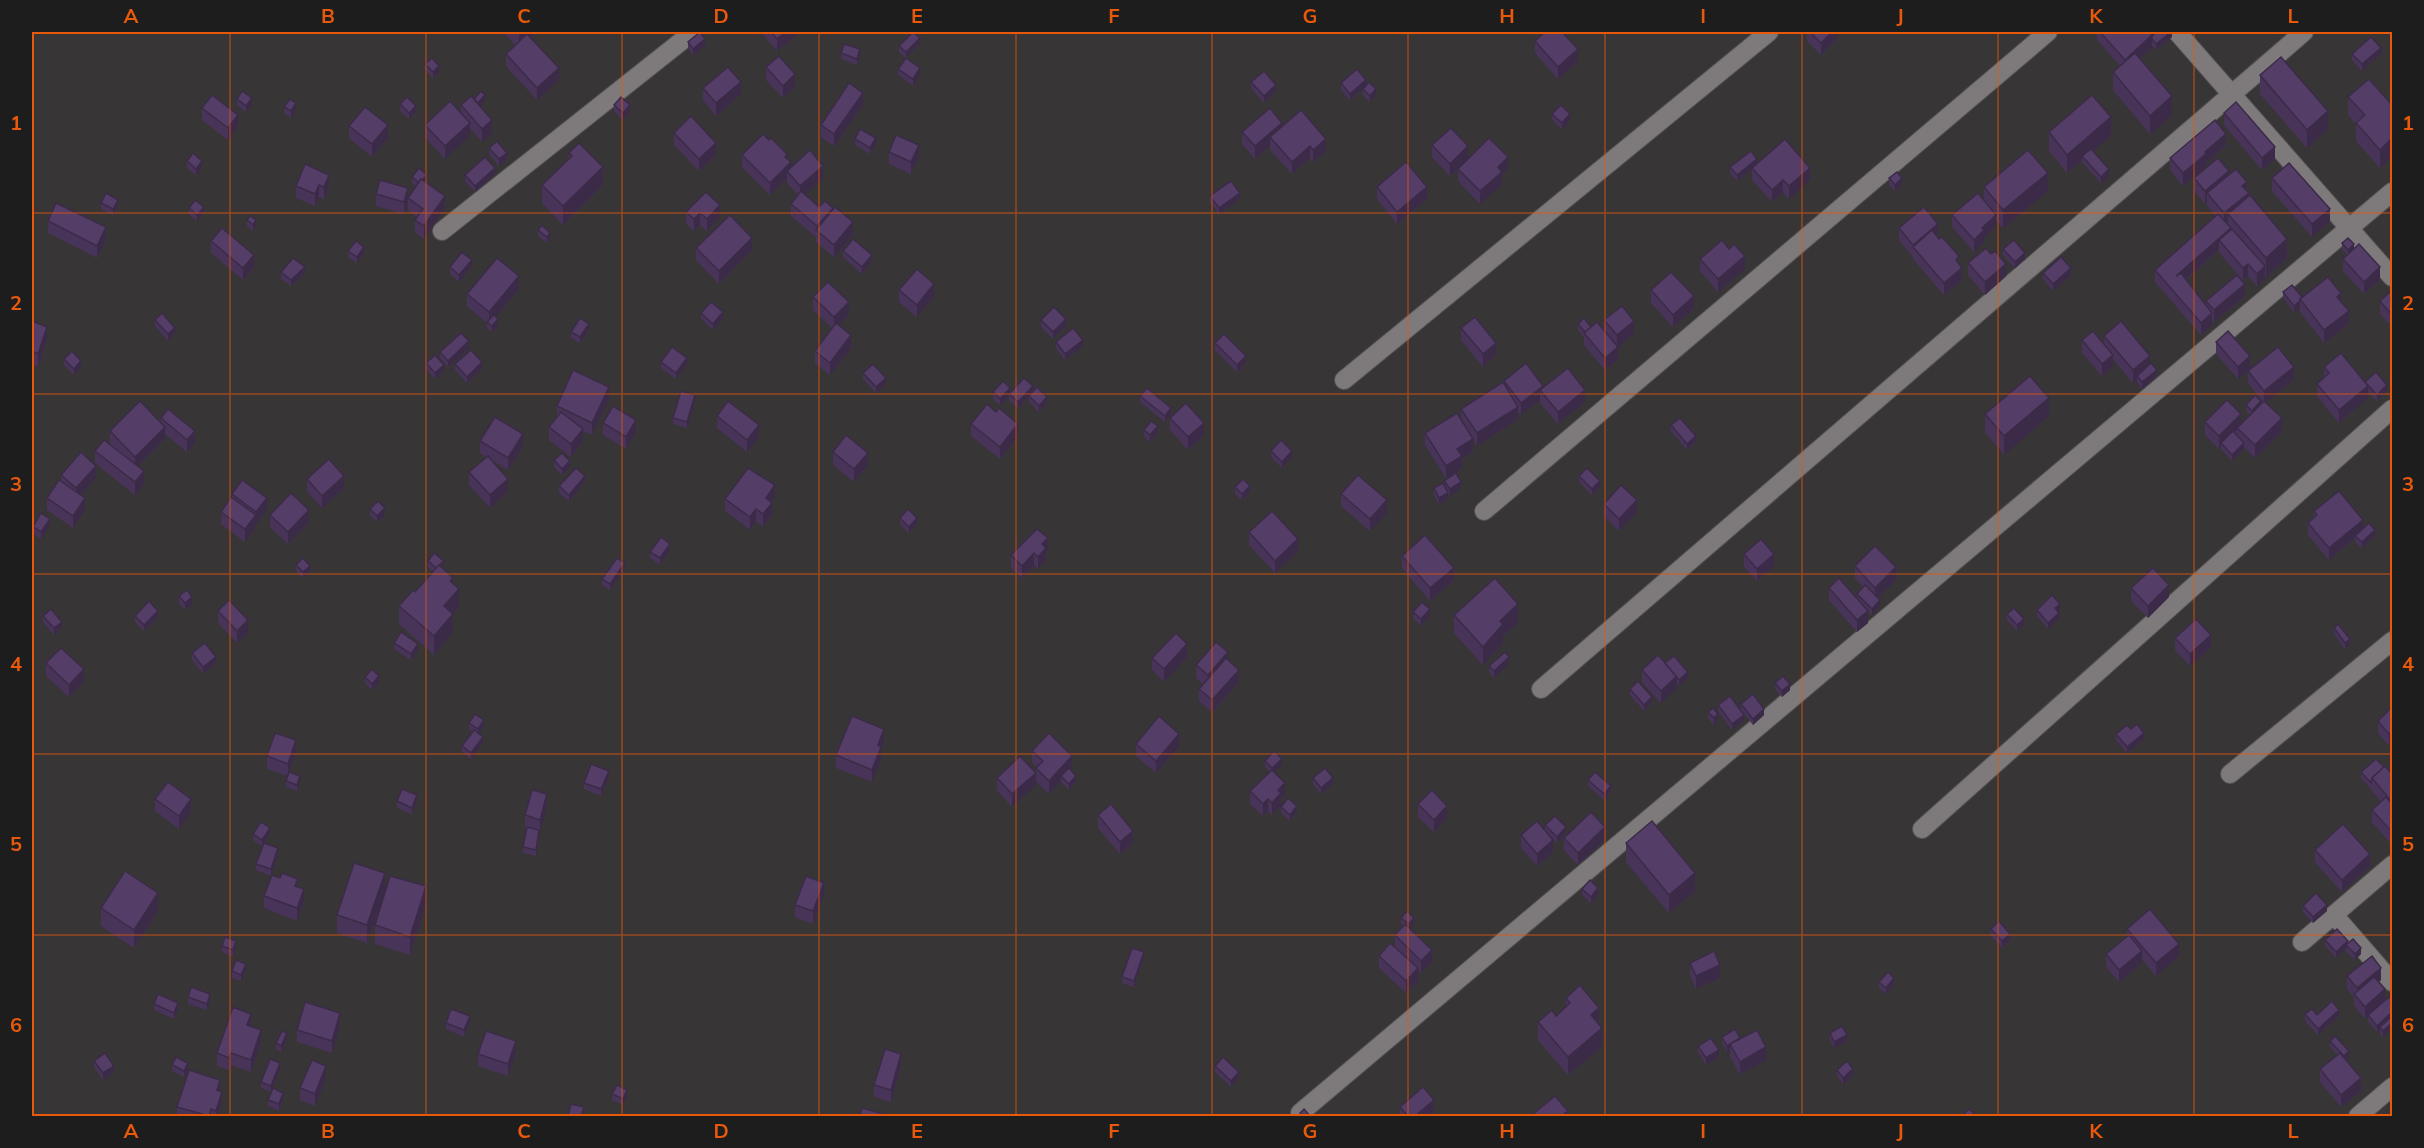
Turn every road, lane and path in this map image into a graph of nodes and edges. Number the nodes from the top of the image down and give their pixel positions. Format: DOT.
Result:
graph roads {
  1 [pos="693,32"];
  2 [pos="1769,32"];
  3 [pos="2048,32"];
  4 [pos="2177,32"];
  5 [pos="2304,32"];
  6 [pos="2232,93"];
  7 [pos="2392,192"];
  8 [pos="2351,228"];
  9 [pos="442,231"];
  10 [pos="2392,277"];
  11 [pos="1344,380"];
  12 [pos="2392,409"];
  13 [pos="1484,511"];
  14 [pos="2392,641"];
  15 [pos="1541,689"];
  16 [pos="2230,774"];
  17 [pos="1922,830"];
  18 [pos="2392,865"];
  19 [pos="2334,915"];
  20 [pos="2302,942"];
  21 [pos="2392,982"];
  22 [pos="2392,1087"];
  23 [pos="1300,1113"];
  24 [pos="2358,1116"];
  1 -- 9 [label="street"];
  2 -- 11 [label="street"];
  3 -- 13 [label="street"];
  4 -- 6 [label="street"];
  5 -- 6 [label="street"];
  6 -- 8 [label="street"];
  6 -- 15 [label="street"];
  7 -- 8 [label="street"];
  8 -- 10 [label="street"];
  8 -- 23 [label="street"];
  12 -- 17 [label="street"];
  14 -- 16 [label="street"];
  18 -- 19 [label="street"];
  19 -- 20 [label="street"];
  19 -- 21 [label="street"];
  22 -- 24 [label="street"];
}
